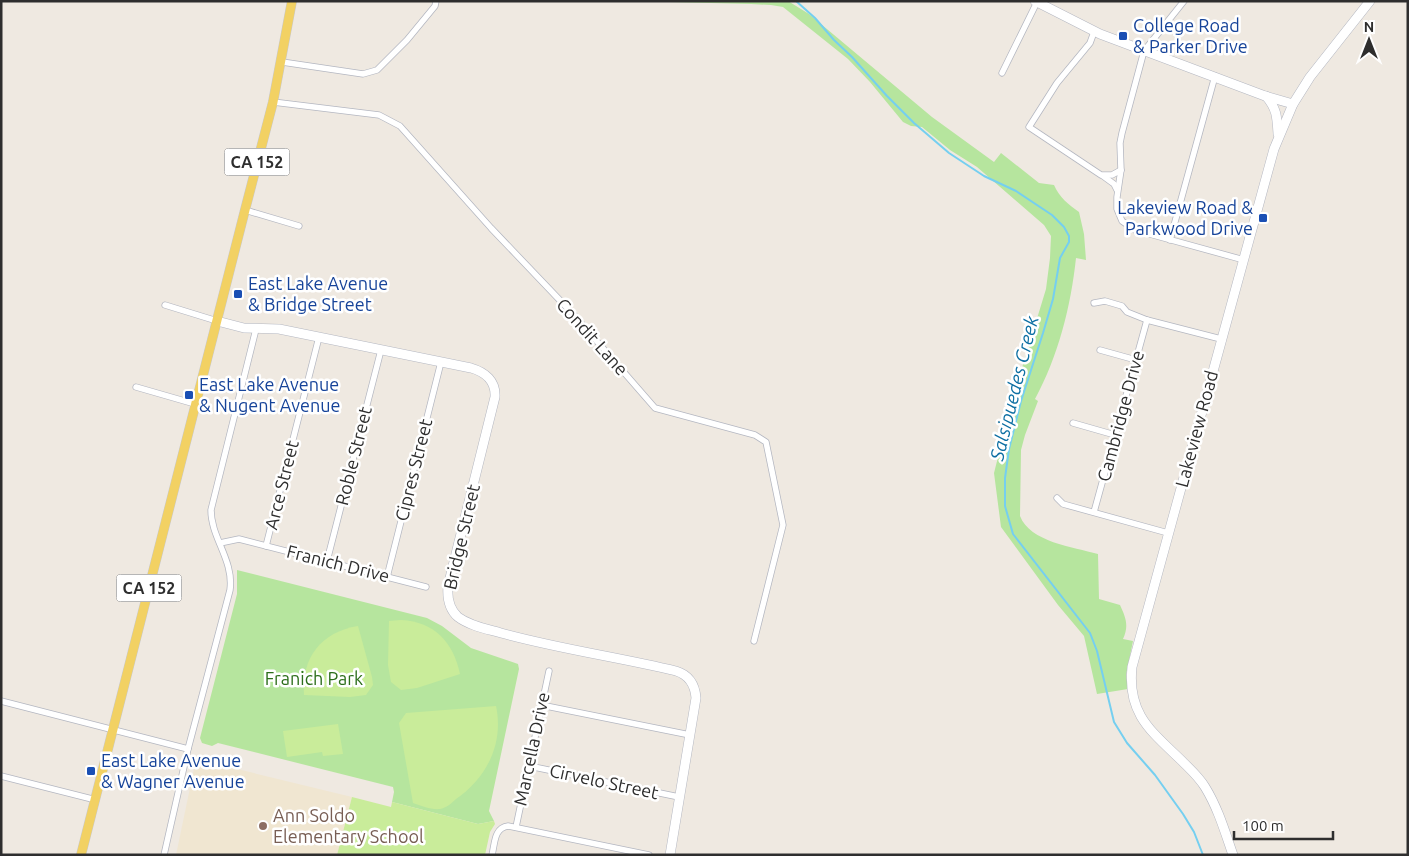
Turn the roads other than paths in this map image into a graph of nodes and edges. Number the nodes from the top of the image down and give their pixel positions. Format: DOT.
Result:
graph roads {
  1 [pos="292,1"];
  2 [pos="436,1"];
  3 [pos="1184,1"];
  4 [pos="1370,1"];
  5 [pos="1036,2"];
  6 [pos="1094,32"];
  7 [pos="1144,51"];
  8 [pos="282,62"];
  9 [pos="1002,73"];
  10 [pos="1215,76"];
  11 [pos="1265,96"];
  12 [pos="274,102"];
  13 [pos="1293,104"];
  14 [pos="1278,138"];
  15 [pos="1121,170"];
  16 [pos="1097,172"];
  17 [pos="1117,192"];
  18 [pos="245,210"];
  19 [pos="300,226"];
  20 [pos="1170,240"];
  21 [pos="1244,260"];
  22 [pos="1094,302"];
  23 [pos="165,305"];
  24 [pos="1147,320"];
  25 [pos="217,321"];
  26 [pos="256,329"];
  27 [pos="320,337"];
  28 [pos="1221,339"];
  29 [pos="381,350"];
  30 [pos="1100,350"];
  31 [pos="1136,360"];
  32 [pos="442,362"];
  33 [pos="136,387"];
  34 [pos="195,404"];
  35 [pos="1074,423"];
  36 [pos="1116,435"];
  37 [pos="1057,498"];
  38 [pos="1094,512"];
  39 [pos="1168,532"];
  40 [pos="220,543"];
  41 [pos="266,546"];
  42 [pos="327,561"];
  43 [pos="387,577"];
  44 [pos="426,587"];
  45 [pos="754,641"];
  46 [pos="549,671"];
  47 [pos="1,701"];
  48 [pos="542,705"];
  49 [pos="114,730"];
  50 [pos="690,735"];
  51 [pos="188,749"];
  52 [pos="529,766"];
  53 [pos="1,776"];
  54 [pos="679,797"];
  55 [pos="96,800"];
  56 [pos="516,827"];
  57 [pos="81,855"];
  58 [pos="164,855"];
  59 [pos="492,855"];
  60 [pos="649,855"];
  61 [pos="670,855"];
  62 [pos="1233,855"];
  1 -- 8 [label="main road, CA 152"];
  2 -- 8 [label="street"];
  3 -- 7 [label="street"];
  4 -- 13 [label="street, Lakeview Road"];
  5 -- 6 [label="street"];
  5 -- 9 [label="street"];
  6 -- 7 [label="street"];
  6 -- 16 [label="street"];
  7 -- 10 [label="street"];
  7 -- 15 [label="street"];
  8 -- 12 [label="main road, CA 152"];
  10 -- 11 [label="street"];
  10 -- 20 [label="street"];
  11 -- 13 [label="street"];
  11 -- 14 [label="street"];
  12 -- 18 [label="main road, CA 152"];
  12 -- 45 [label="street, Condit Lane"];
  13 -- 14 [label="street, Lakeview Road"];
  14 -- 21 [label="street, Lakeview Road"];
  15 -- 16 [label="street"];
  15 -- 17 [label="street"];
  16 -- 17 [label="street"];
  17 -- 20 [label="street"];
  18 -- 19 [label="street"];
  18 -- 25 [label="main road, CA 152"];
  20 -- 21 [label="street"];
  21 -- 28 [label="street, Lakeview Road"];
  22 -- 24 [label="street"];
  23 -- 25 [label="street"];
  24 -- 28 [label="street"];
  24 -- 31 [label="street, Cambridge Drive"];
  25 -- 26 [label="street, Bridge Street"];
  25 -- 34 [label="main road, CA 152"];
  26 -- 27 [label="street, Bridge Street"];
  26 -- 40 [label="street"];
  27 -- 29 [label="street, Bridge Street"];
  27 -- 41 [label="street, Arce Street"];
  28 -- 39 [label="street, Lakeview Road"];
  29 -- 32 [label="street, Bridge Street"];
  29 -- 42 [label="street, Roble Street"];
  30 -- 31 [label="street"];
  31 -- 36 [label="street, Cambridge Drive"];
  32 -- 43 [label="street, Cipres Street"];
  32 -- 50 [label="street, Bridge Street"];
  33 -- 34 [label="street"];
  34 -- 49 [label="main road, CA 152"];
  35 -- 36 [label="street"];
  36 -- 38 [label="street, Cambridge Drive"];
  37 -- 38 [label="street"];
  38 -- 39 [label="street"];
  39 -- 62 [label="street, Lakeview Road"];
  40 -- 41 [label="street, Franich Drive"];
  40 -- 51 [label="street"];
  41 -- 42 [label="street, Franich Drive"];
  42 -- 43 [label="street, Franich Drive"];
  43 -- 44 [label="street, Franich Drive"];
  46 -- 48 [label="street, Marcella Drive"];
  47 -- 49 [label="street"];
  48 -- 50 [label="street"];
  48 -- 52 [label="street, Marcella Drive"];
  49 -- 51 [label="street"];
  49 -- 55 [label="main road, CA 152"];
  50 -- 54 [label="street, Bridge Street"];
  51 -- 58 [label="street"];
  52 -- 54 [label="street, Cirvelo Street"];
  52 -- 56 [label="street, Marcella Drive"];
  53 -- 55 [label="street"];
  54 -- 61 [label="street, Bridge Street"];
  55 -- 57 [label="main road, CA 152"];
  56 -- 59 [label="street"];
  56 -- 60 [label="street"];
}
